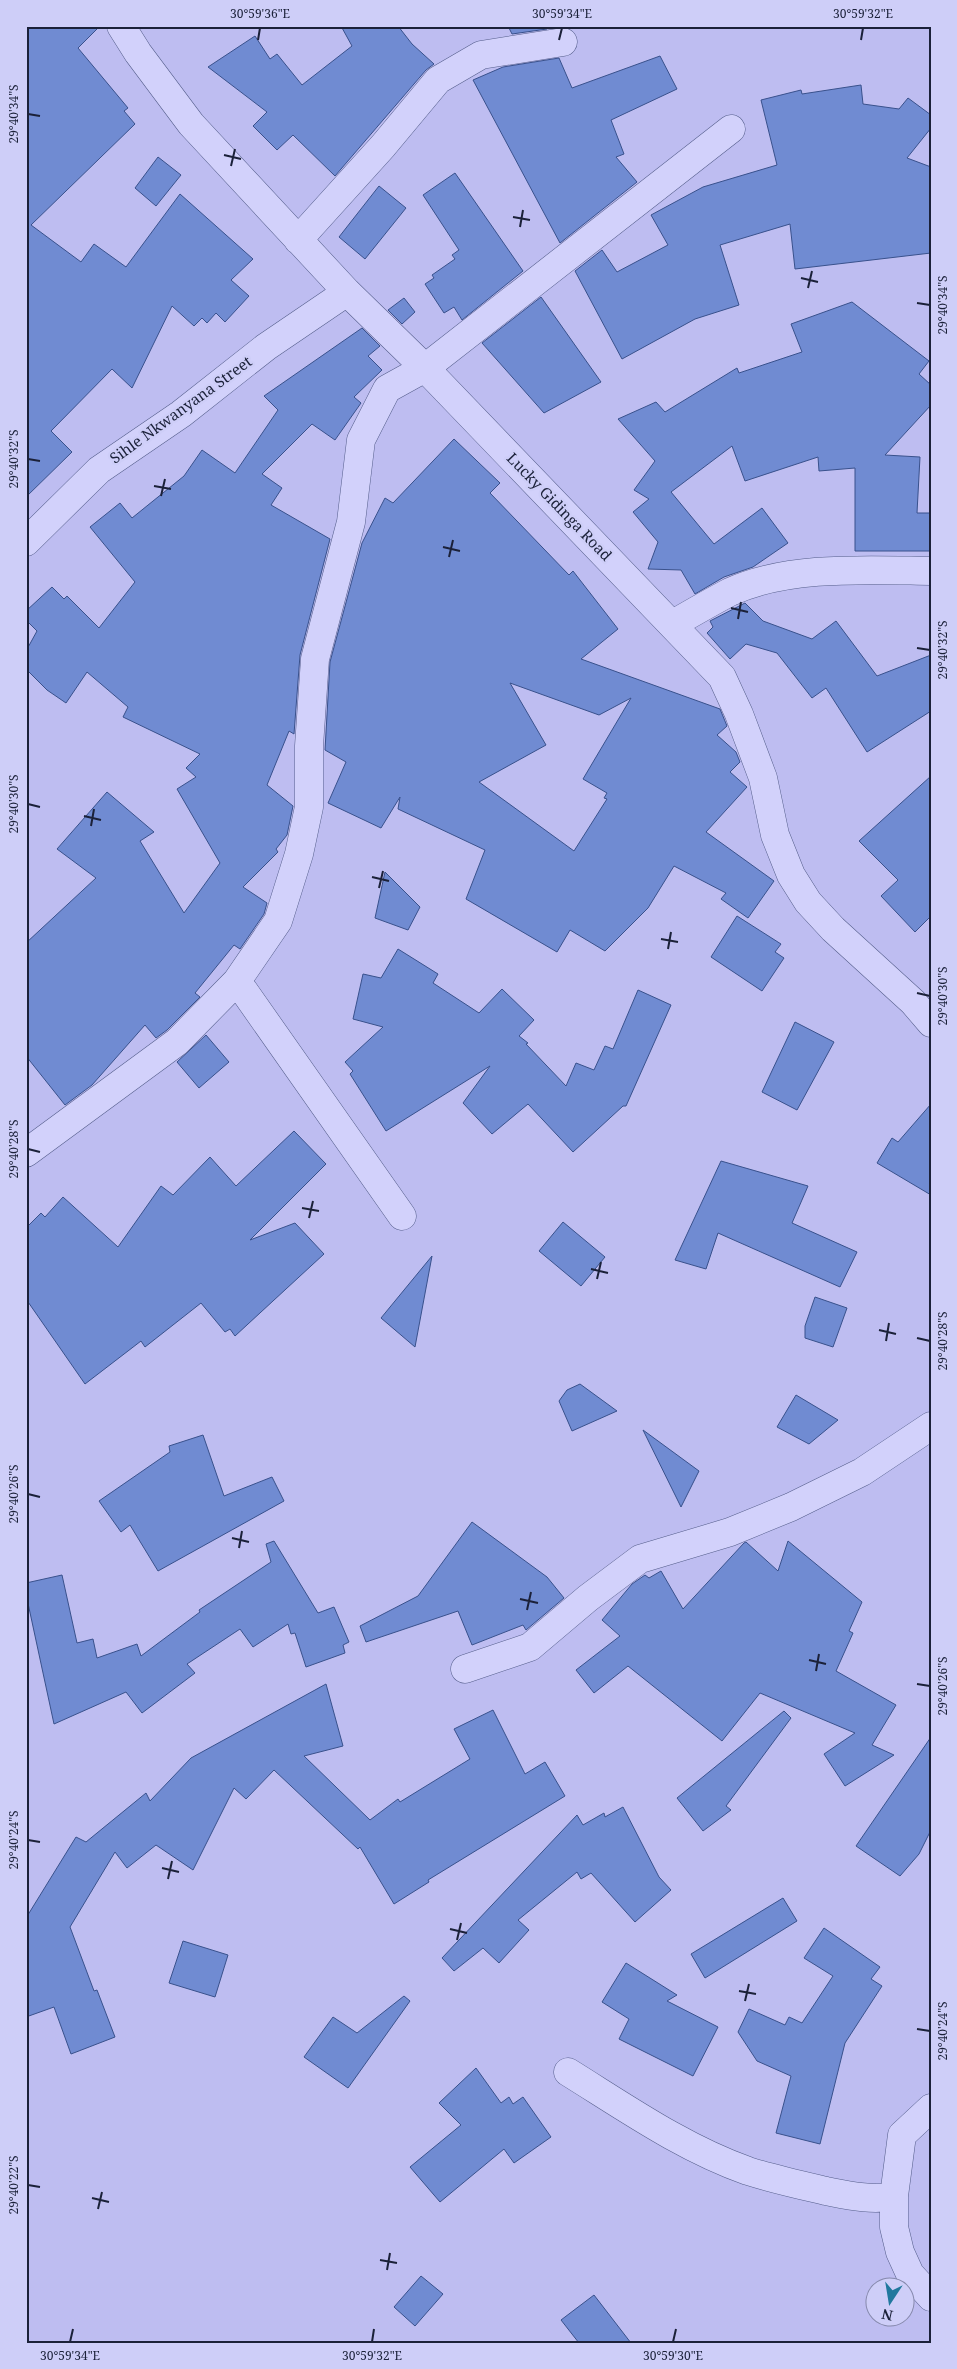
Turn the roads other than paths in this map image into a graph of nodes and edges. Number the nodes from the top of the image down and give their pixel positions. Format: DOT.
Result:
graph roads {
  1 [pos="121,26"];
  2 [pos="563,42"];
  3 [pos="731,129"];
  4 [pos="298,240"];
  5 [pos="347,292"];
  6 [pos="426,368"];
  7 [pos="26,542"];
  8 [pos="931,571"];
  9 [pos="673,624"];
  10 [pos="236,981"];
  11 [pos="931,1023"];
  12 [pos="26,1153"];
  13 [pos="402,1216"];
  14 [pos="931,1426"];
  15 [pos="465,1669"];
  16 [pos="568,2072"];
  17 [pos="931,2108"];
  18 [pos="894,2196"];
  19 [pos="931,2297"];
  1 -- 4 [label="street, Lucky Gidinga Road"];
  2 -- 4 [label="street"];
  3 -- 6 [label="street"];
  4 -- 5 [label="street, Lucky Gidinga Road"];
  5 -- 6 [label="street, Lucky Gidinga Road"];
  5 -- 7 [label="street, Sihle Nkwanyana Street"];
  6 -- 9 [label="street, Lucky Gidinga Road"];
  6 -- 10 [label="street"];
  8 -- 9 [label="street"];
  9 -- 11 [label="street, Lucky Gidinga Road"];
  10 -- 12 [label="street"];
  10 -- 13 [label="street"];
  14 -- 15 [label="street"];
  16 -- 18 [label="street"];
  17 -- 18 [label="street"];
  18 -- 19 [label="street"];
}
